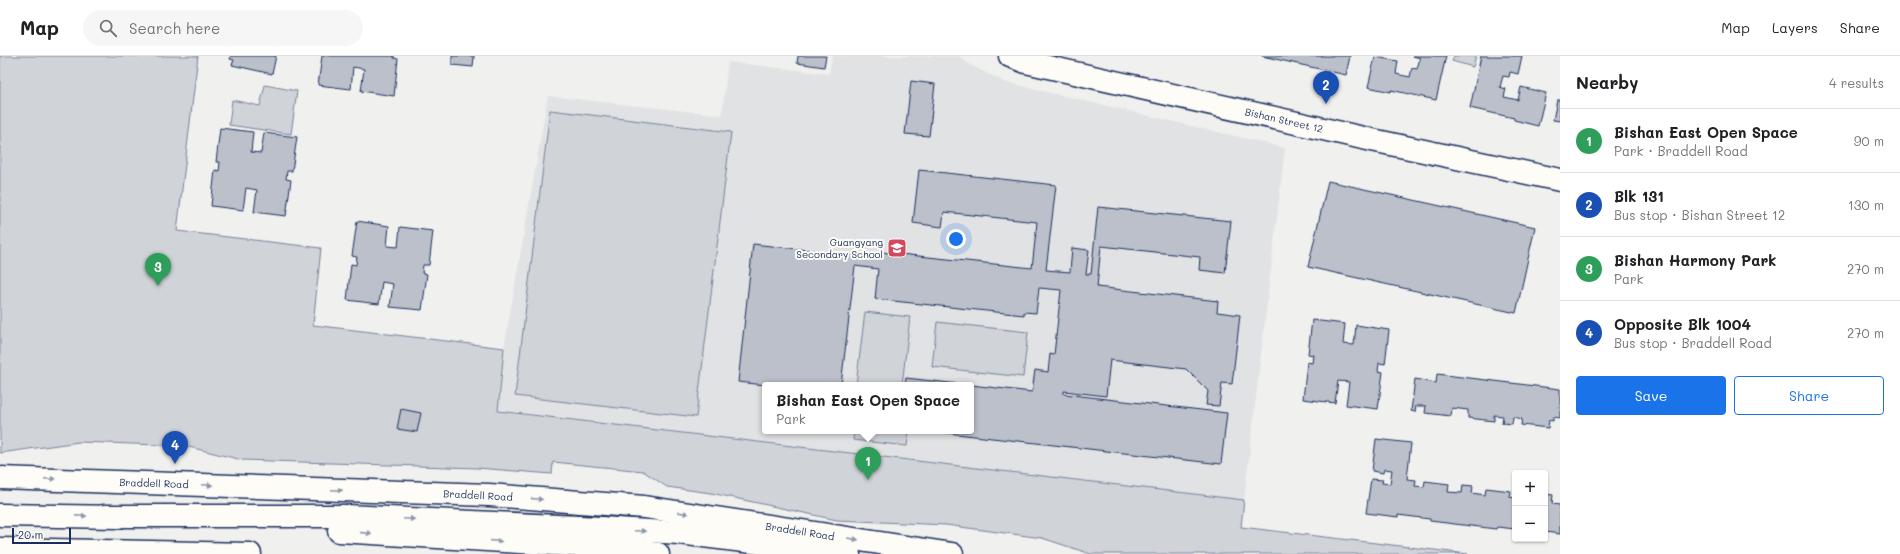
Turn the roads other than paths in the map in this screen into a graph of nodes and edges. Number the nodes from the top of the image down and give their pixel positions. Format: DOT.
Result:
graph roads {
  1 [pos="1010,56"];
  2 [pos="1560,180"];
  3 [pos="4,477"];
  4 [pos="0,515"];
  5 [pos="601,538"];
  6 [pos="0,549"];
  7 [pos="250,554"];
  8 [pos="658,554"];
  9 [pos="849,554"];
  10 [pos="952,554"];
  1 -- 2 [label="main road, Bishan Street 12"];
  3 -- 10 [label="main road, Braddell Road, one-way"];
  4 -- 5 [label="main road, one-way"];
  5 -- 8 [label="main road"];
  5 -- 9 [label="main road, one-way"];
  6 -- 7 [label="main road"];
}
